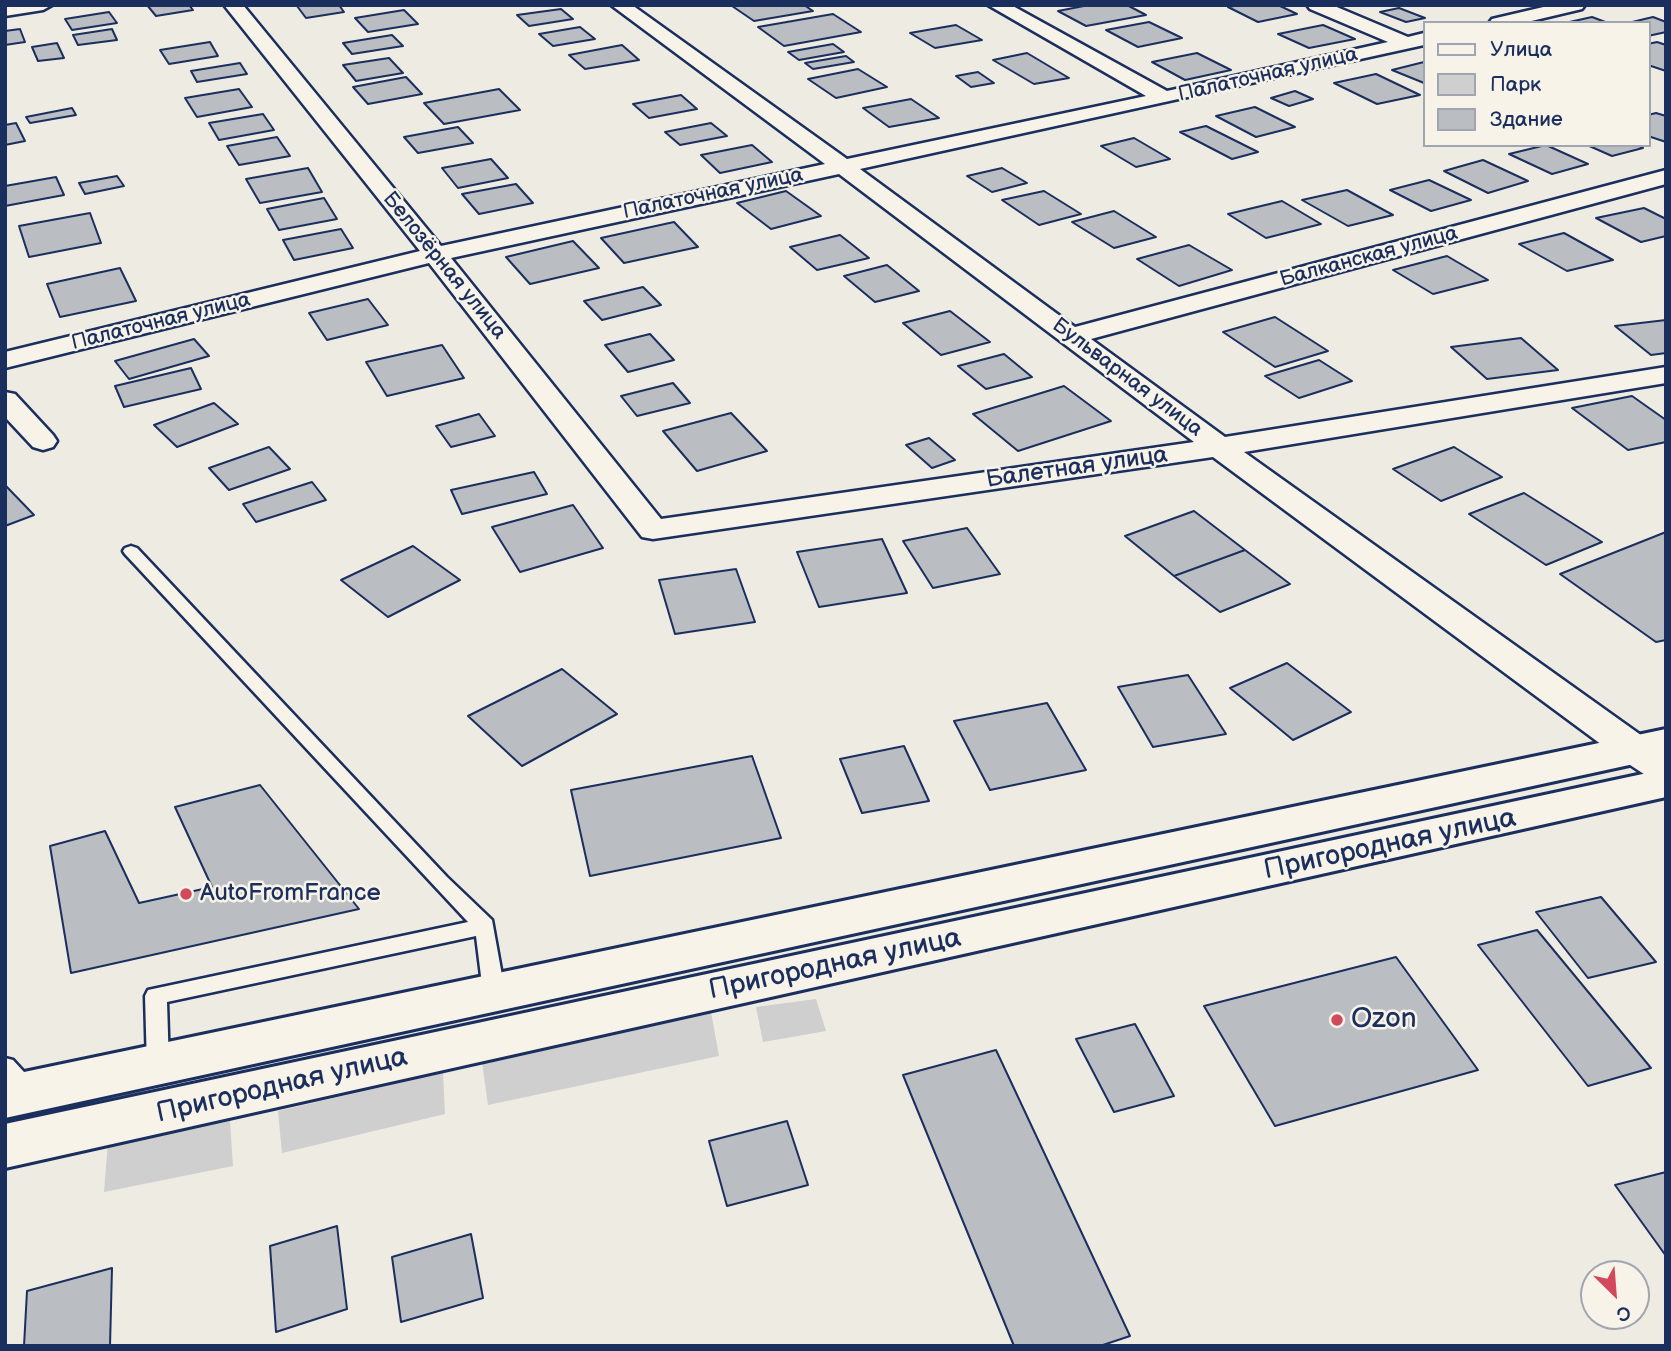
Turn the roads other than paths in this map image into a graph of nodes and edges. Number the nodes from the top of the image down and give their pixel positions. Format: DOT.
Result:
graph roads {
  1 [pos="43,5"];
  2 [pos="233,5"];
  3 [pos="620,5"];
  4 [pos="997,5"];
  5 [pos="1316,5"];
  6 [pos="1576,5"];
  7 [pos="5,11"];
  8 [pos="1507,21"];
  9 [pos="1415,41"];
  10 [pos="1164,98"];
  11 [pos="844,167"];
  12 [pos="1666,177"];
  13 [pos="435,254"];
  14 [pos="1073,336"];
  15 [pos="5,360"];
  16 [pos="1666,375"];
  17 [pos="5,400"];
  18 [pos="43,441"];
  19 [pos="1219,447"];
  20 [pos="653,530"];
  21 [pos="131,551"];
  22 [pos="1655,755"];
  23 [pos="1666,783"];
  24 [pos="485,926"];
  25 [pos="494,992"];
  26 [pos="158,1066"];
  27 [pos="13,1085"];
  28 [pos="5,1146"];
  1 -- 7 [label="street"];
  2 -- 13 [label="street, Белозёрная улица"];
  3 -- 11 [label="street, Бульварная улица"];
  4 -- 10 [label="street"];
  5 -- 9 [label="street"];
  6 -- 8 [label="street"];
  9 -- 10 [label="street, Палаточная улица"];
  10 -- 11 [label="street, Палаточная улица"];
  11 -- 13 [label="street, Палаточная улица"];
  11 -- 14 [label="street, Бульварная улица"];
  12 -- 14 [label="street, Балканская улица"];
  13 -- 15 [label="street, Палаточная улица"];
  13 -- 20 [label="street, Белозёрная улица"];
  14 -- 19 [label="street, Бульварная улица"];
  16 -- 19 [label="street, Балетная улица"];
  17 -- 18 [label="street"];
  19 -- 20 [label="street, Балетная улица"];
  19 -- 22 [label="street, Бульварная улица"];
  21 -- 24 [label="lane"];
  22 -- 25 [label="street, Пригородная улица"];
  23 -- 28 [label="street, Пригородная улица"];
  24 -- 25 [label="lane"];
  24 -- 26 [label="lane"];
  25 -- 26 [label="street, Пригородная улица"];
  26 -- 27 [label="street, Пригородная улица"];
}
